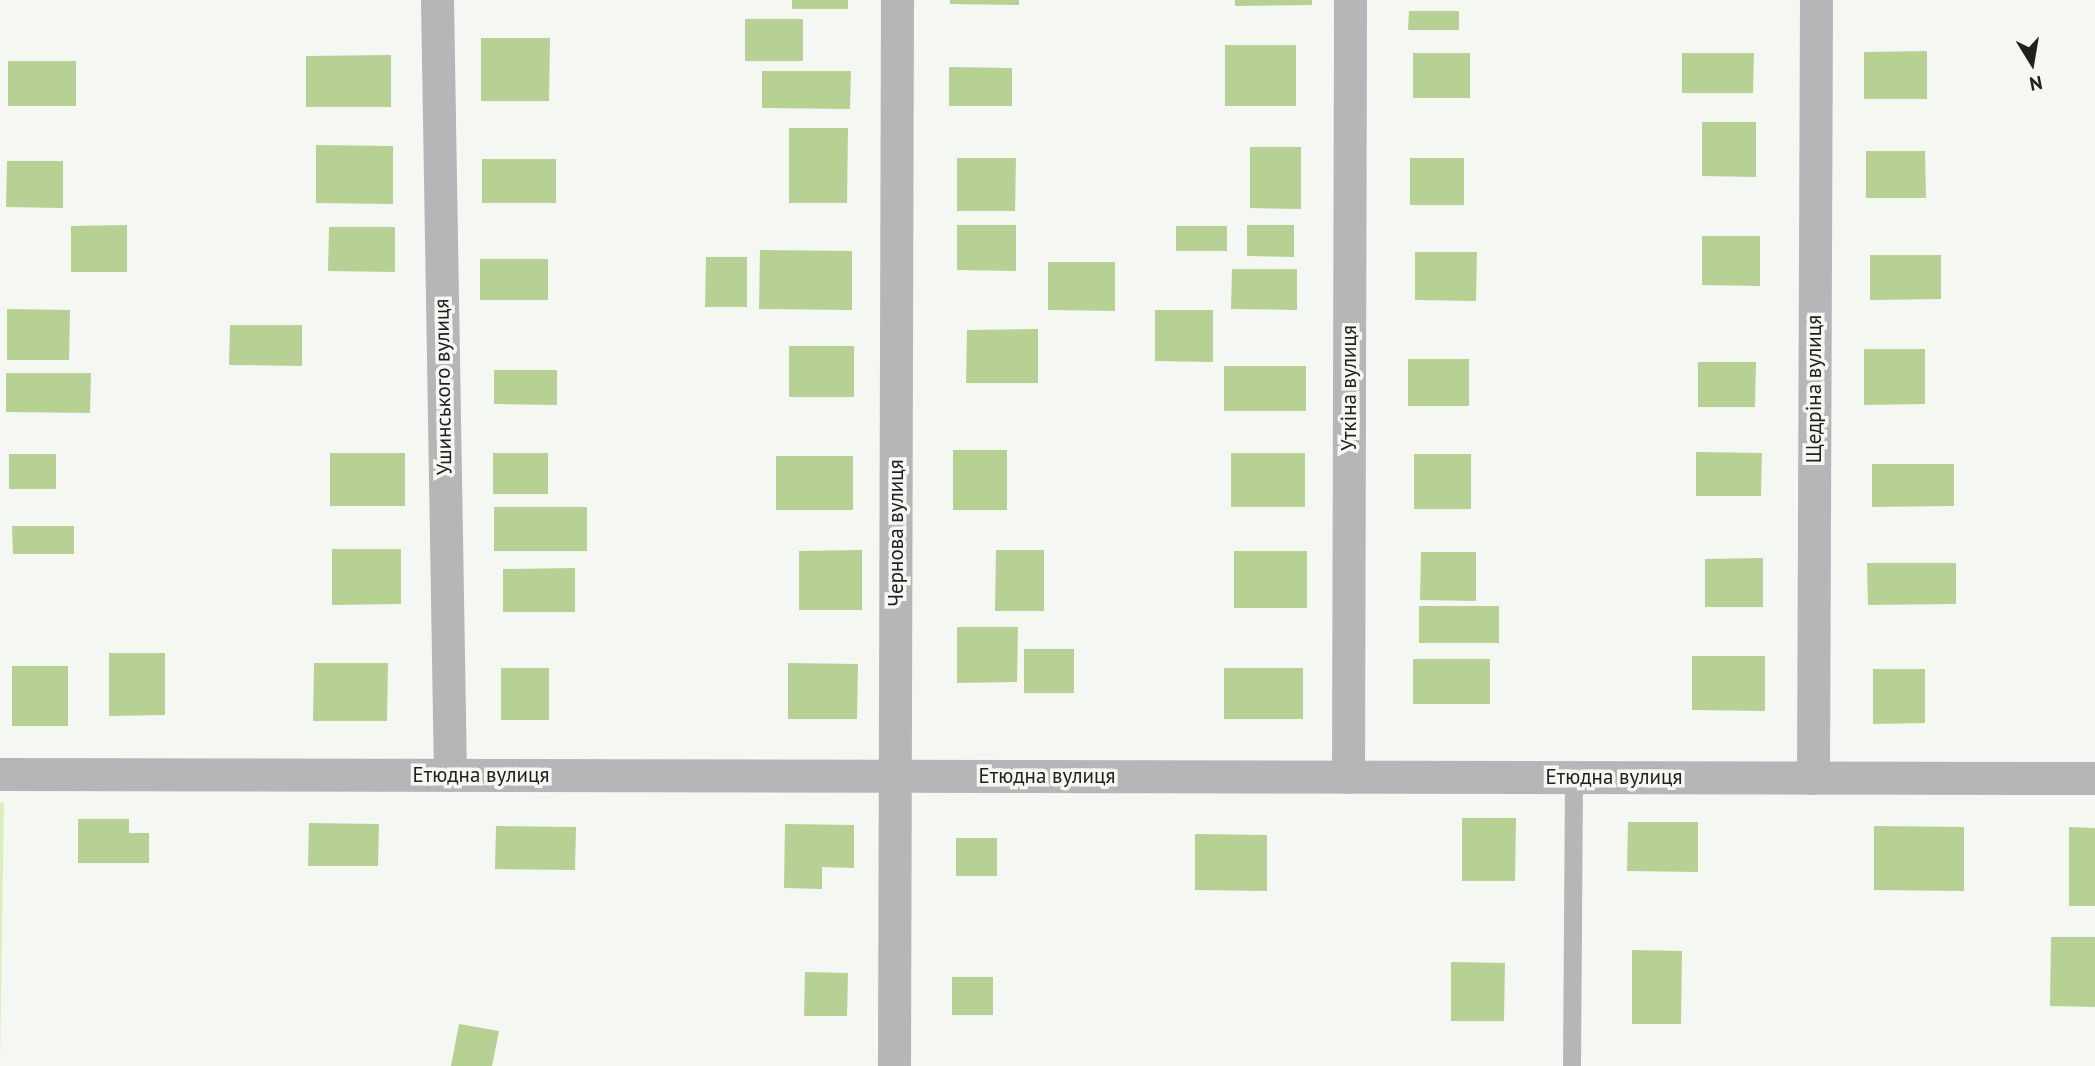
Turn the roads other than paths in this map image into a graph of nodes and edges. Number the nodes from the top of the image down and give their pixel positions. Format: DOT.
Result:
graph roads {
  1 [pos="437,0"];
  2 [pos="897,0"];
  3 [pos="1350,0"];
  4 [pos="1816,0"];
  5 [pos="0,775"];
  6 [pos="450,775"];
  7 [pos="895,776"];
  8 [pos="1348,777"];
  9 [pos="1574,777"];
  10 [pos="1813,778"];
  11 [pos="2095,778"];
  12 [pos="894,1066"];
  13 [pos="1572,1066"];
  1 -- 6 [label="street, Ушинського вулиця"];
  2 -- 7 [label="street, Чернова вулиця"];
  3 -- 8 [label="street, Уткіна вулиця"];
  4 -- 10 [label="street, Щедріна вулиця"];
  5 -- 6 [label="street, Етюдна вулиця"];
  6 -- 7 [label="street, Етюдна вулиця"];
  7 -- 8 [label="street, Етюдна вулиця"];
  7 -- 12 [label="street, Чернова вулиця"];
  8 -- 9 [label="street, Етюдна вулиця"];
  9 -- 10 [label="street, Етюдна вулиця"];
  9 -- 13 [label="lane"];
  10 -- 11 [label="street, Етюдна вулиця"];
}
